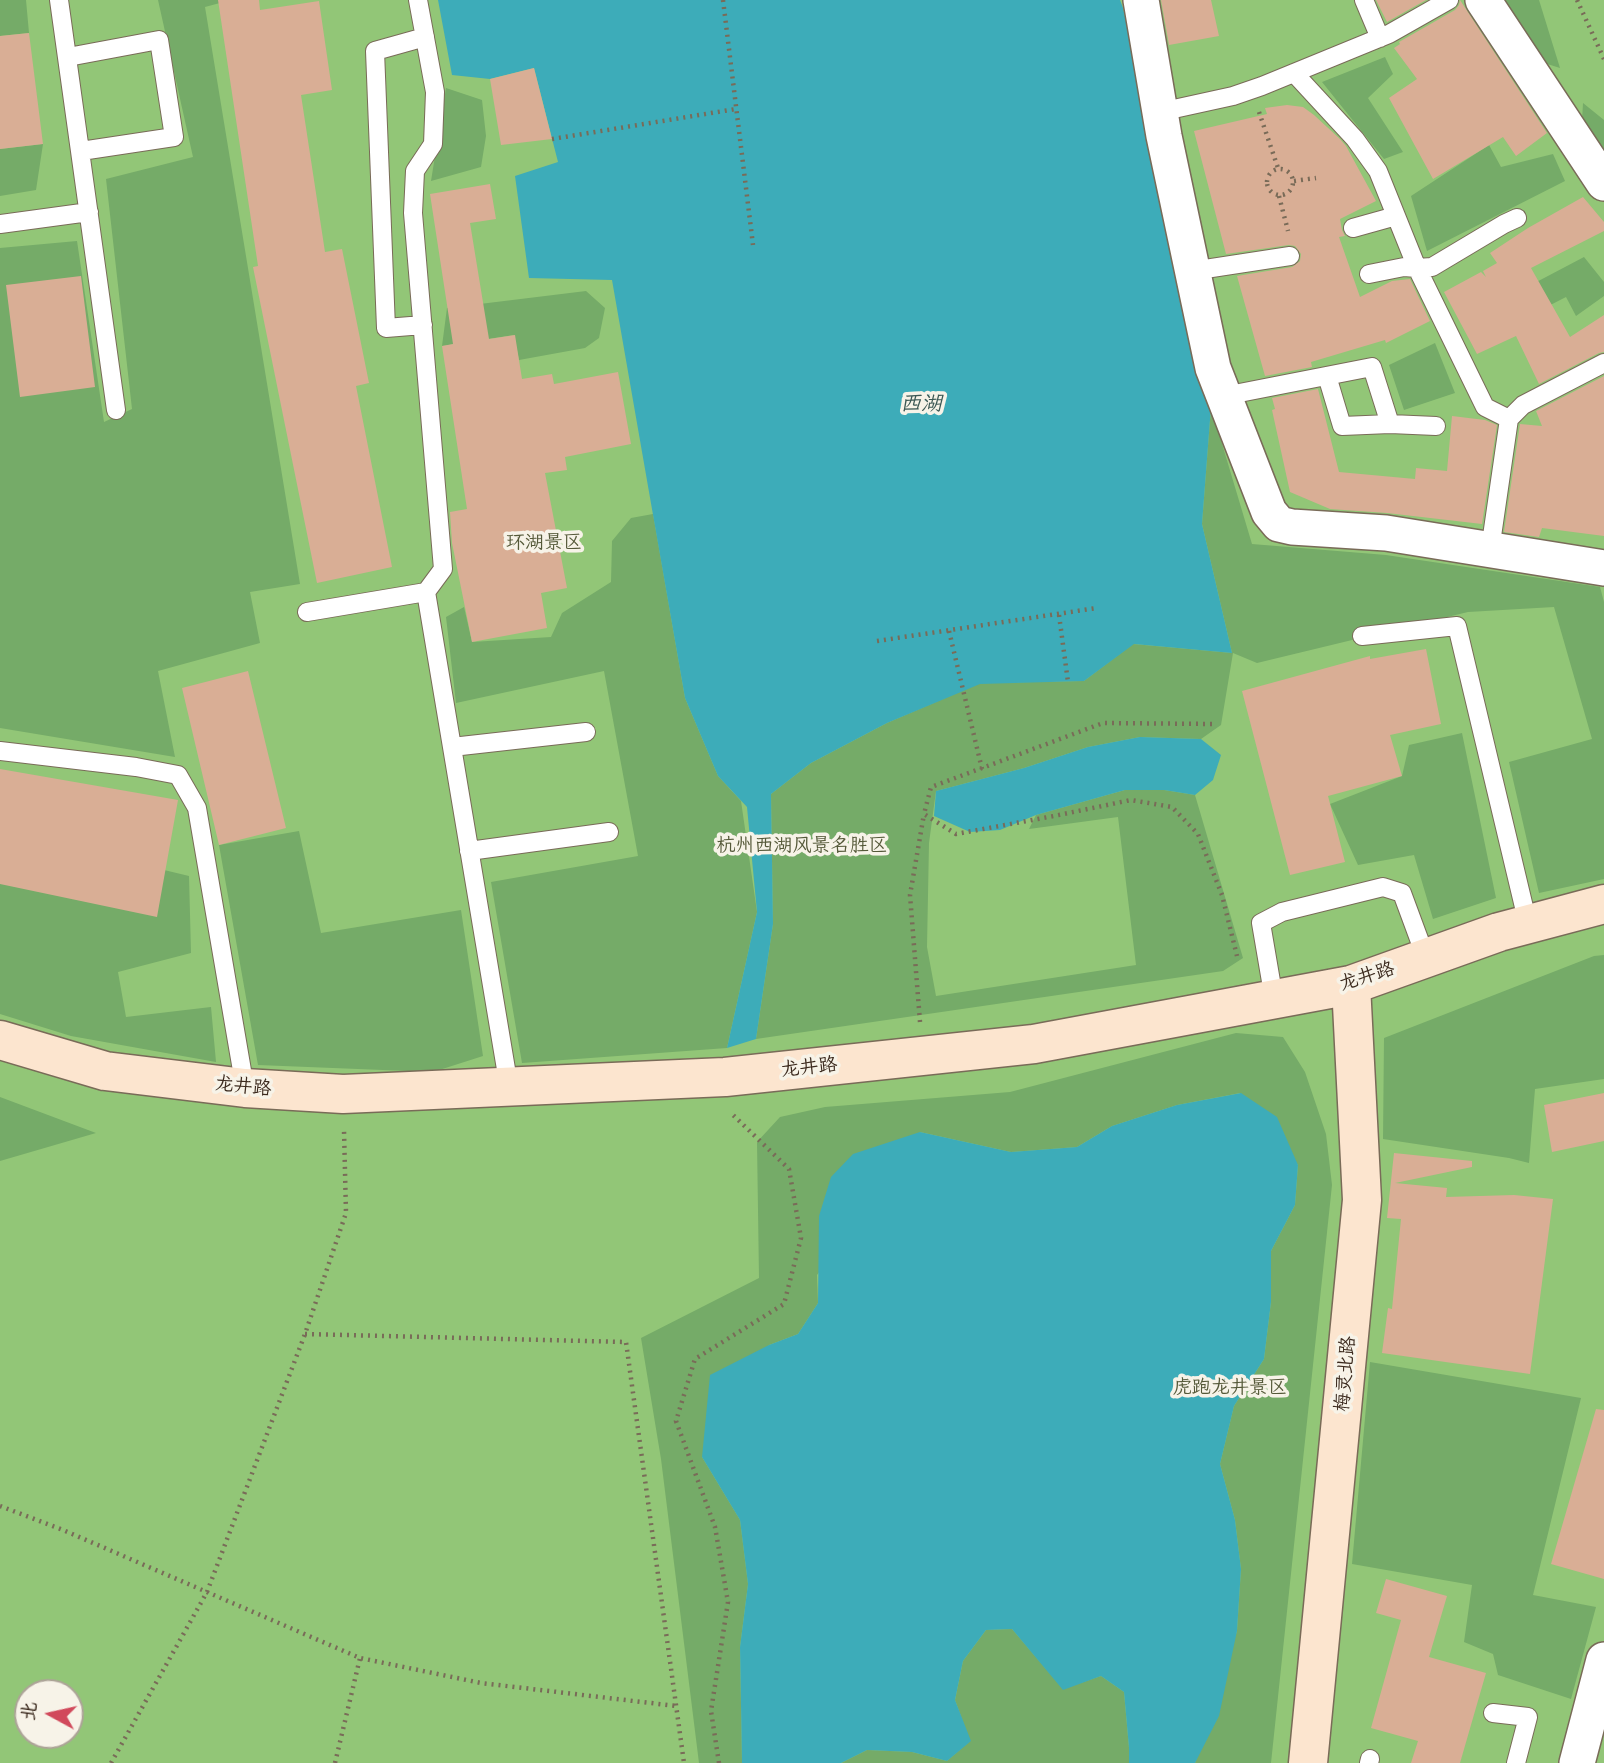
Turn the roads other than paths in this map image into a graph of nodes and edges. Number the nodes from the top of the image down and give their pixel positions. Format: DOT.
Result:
graph roads {
  1 [pos="60,0"];
  2 [pos="418,0"];
  3 [pos="1141,0"];
  4 [pos="1364,0"];
  5 [pos="1449,0"];
  6 [pos="1483,0"];
  7 [pos="425,37"];
  8 [pos="1380,38"];
  9 [pos="68,57"];
  10 [pos="1294,73"];
  11 [pos="1160,112"];
  12 [pos="81,151"];
  13 [pos="1604,183"];
  14 [pos="89,212"];
  15 [pos="1396,216"];
  16 [pos="1517,218"];
  17 [pos="0,224"];
  18 [pos="1353,228"];
  19 [pos="1290,256"];
  20 [pos="1417,268"];
  21 [pos="1192,271"];
  22 [pos="1368,274"];
  23 [pos="423,325"];
  24 [pos="1604,363"];
  25 [pos="1327,376"];
  26 [pos="1224,396"];
  27 [pos="116,410"];
  28 [pos="1509,419"];
  29 [pos="1390,424"];
  30 [pos="1436,426"];
  31 [pos="1490,550"];
  32 [pos="1604,568"];
  33 [pos="426,592"];
  34 [pos="307,612"];
  35 [pos="1362,636"];
  36 [pos="586,732"];
  37 [pos="452,747"];
  38 [pos="0,751"];
  39 [pos="609,832"];
  40 [pos="469,850"];
  41 [pos="1604,904"];
  42 [pos="1528,924"];
  43 [pos="1426,958"];
  44 [pos="1351,985"];
  45 [pos="1274,999"];
  46 [pos="0,1040"];
  47 [pos="509,1087"];
  48 [pos="245,1088"];
  49 [pos="1604,1660"];
  50 [pos="1493,1713"];
  51 [pos="1308,1763"];
  52 [pos="1516,1763"];
  53 [pos="1577,1763"];
  1 -- 9 [label="lane"];
  2 -- 7 [label="lane"];
  3 -- 11 [label="street"];
  4 -- 8 [label="lane"];
  5 -- 8 [label="lane"];
  6 -- 13 [label="street"];
  7 -- 23 [label="lane"];
  7 -- 23 [label="lane"];
  8 -- 10 [label="lane"];
  9 -- 12 [label="lane"];
  9 -- 12 [label="lane"];
  10 -- 11 [label="lane"];
  10 -- 15 [label="lane"];
  11 -- 21 [label="street"];
  12 -- 14 [label="lane"];
  14 -- 17 [label="lane"];
  14 -- 27 [label="lane"];
  15 -- 18 [label="lane"];
  15 -- 20 [label="lane"];
  16 -- 20 [label="lane"];
  19 -- 21 [label="lane"];
  20 -- 22 [label="lane"];
  20 -- 28 [label="lane"];
  21 -- 26 [label="street"];
  23 -- 33 [label="lane"];
  24 -- 28 [label="lane"];
  25 -- 26 [label="lane"];
  25 -- 29 [label="lane"];
  25 -- 29 [label="lane"];
  26 -- 31 [label="street"];
  28 -- 31 [label="lane"];
  29 -- 30 [label="lane"];
  31 -- 32 [label="street"];
  33 -- 34 [label="lane"];
  33 -- 37 [label="lane"];
  35 -- 42 [label="lane"];
  36 -- 37 [label="lane"];
  37 -- 40 [label="lane"];
  38 -- 48 [label="lane"];
  39 -- 40 [label="lane"];
  40 -- 47 [label="lane"];
  41 -- 42 [label="street, 龙井路"];
  42 -- 43 [label="street, 龙井路"];
  43 -- 44 [label="street, 龙井路"];
  43 -- 45 [label="lane"];
  44 -- 45 [label="street, 龙井路"];
  44 -- 51 [label="street, 梅灵北路"];
  45 -- 47 [label="street, 龙井路"];
  46 -- 48 [label="street, 龙井路"];
  47 -- 48 [label="street, 龙井路"];
  49 -- 53 [label="street"];
  50 -- 52 [label="lane"];
}
